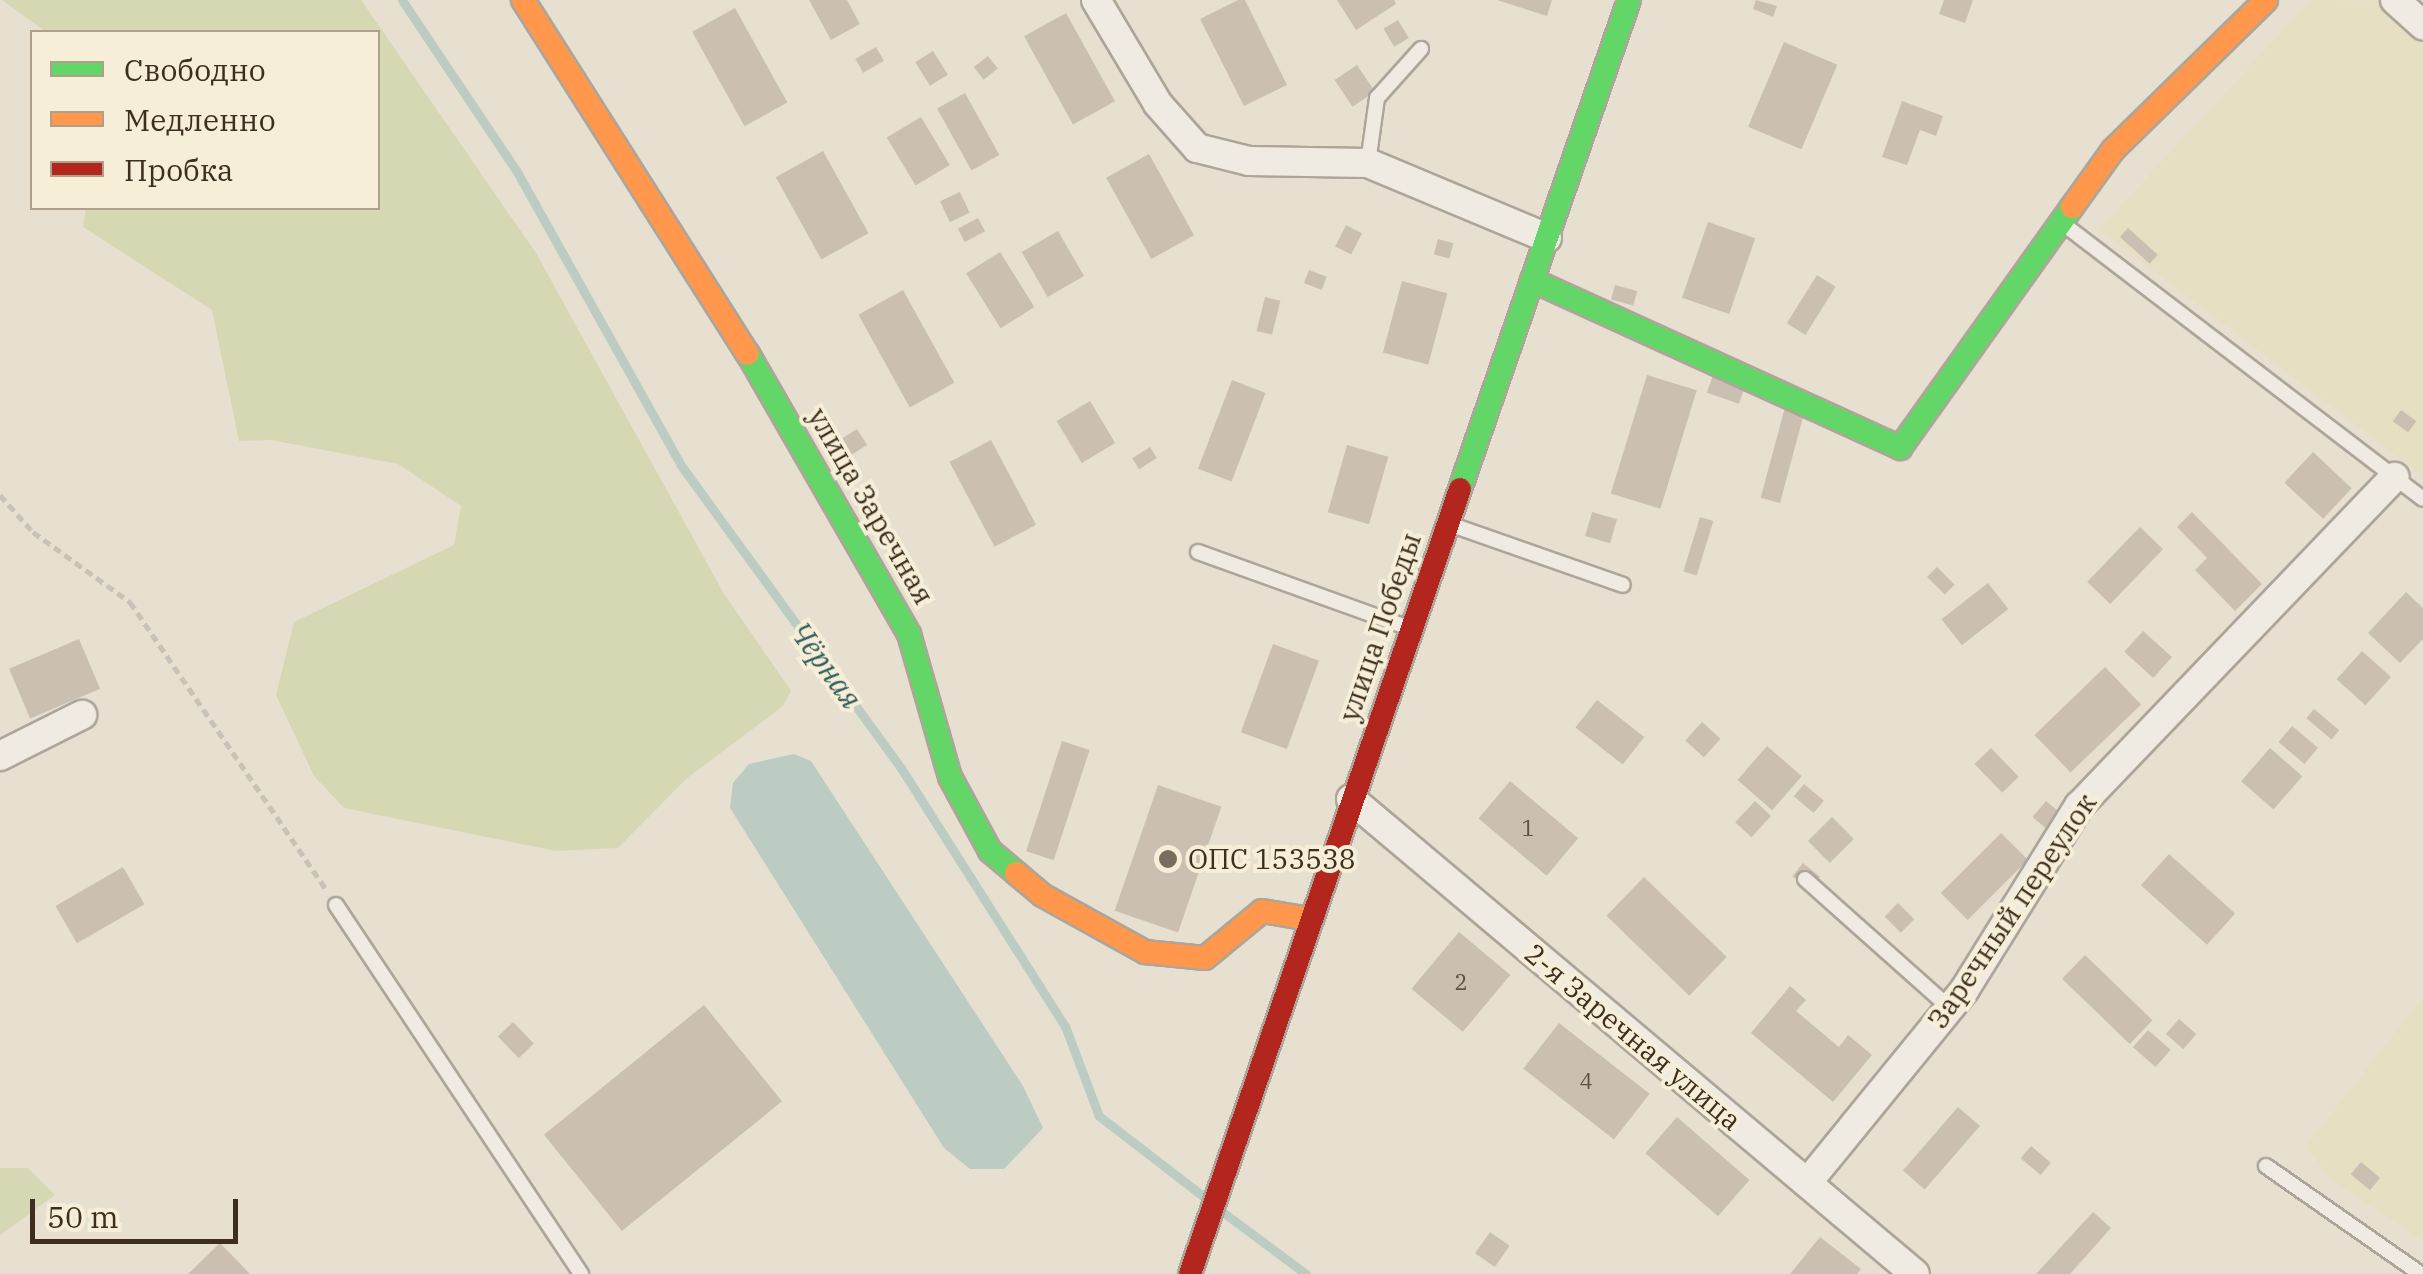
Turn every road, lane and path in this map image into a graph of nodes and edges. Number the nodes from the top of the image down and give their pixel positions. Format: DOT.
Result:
graph roads {
  1 [pos="523,0"];
  2 [pos="1096,0"];
  3 [pos="1629,0"];
  4 [pos="2266,0"];
  5 [pos="2395,0"];
  6 [pos="2423,25"];
  7 [pos="1422,50"];
  8 [pos="1368,162"];
  9 [pos="2061,222"];
  10 [pos="1547,238"];
  11 [pos="1532,280"];
  12 [pos="2395,477"];
  13 [pos="0,496"];
  14 [pos="2423,499"];
  15 [pos="1448,524"];
  16 [pos="1198,552"];
  17 [pos="1623,585"];
  18 [pos="1411,628"];
  19 [pos="82,715"];
  20 [pos="0,756"];
  21 [pos="1351,799"];
  22 [pos="1804,880"];
  23 [pos="336,906"];
  24 [pos="1310,920"];
  25 [pos="1950,1008"];
  26 [pos="2266,1166"];
  27 [pos="1807,1183"];
  28 [pos="581,1274"];
  29 [pos="1190,1274"];
  30 [pos="1915,1274"];
  31 [pos="2421,1274"];
  1 -- 24 [label="street, улица Заречная"];
  2 -- 8 [label="street"];
  3 -- 10 [label="street, улица Победы"];
  4 -- 9 [label="street"];
  5 -- 6 [label="street"];
  7 -- 8 [label="lane"];
  8 -- 10 [label="street"];
  9 -- 11 [label="street"];
  9 -- 12 [label="lane"];
  10 -- 11 [label="street, улица Победы"];
  11 -- 15 [label="street, улица Победы"];
  12 -- 14 [label="lane"];
  12 -- 25 [label="street, Заречный переулок"];
  13 -- 23 [label="path"];
  15 -- 17 [label="lane"];
  15 -- 18 [label="street, улица Победы"];
  16 -- 18 [label="lane"];
  18 -- 21 [label="street, улица Победы"];
  19 -- 20 [label="street"];
  21 -- 24 [label="street, улица Победы"];
  21 -- 27 [label="street, 2-я Заречная улица"];
  22 -- 25 [label="lane"];
  23 -- 28 [label="lane"];
  24 -- 29 [label="street, улица Победы"];
  25 -- 27 [label="street, Заречный переулок"];
  26 -- 31 [label="lane"];
  27 -- 30 [label="street, 2-я Заречная улица"];
}
